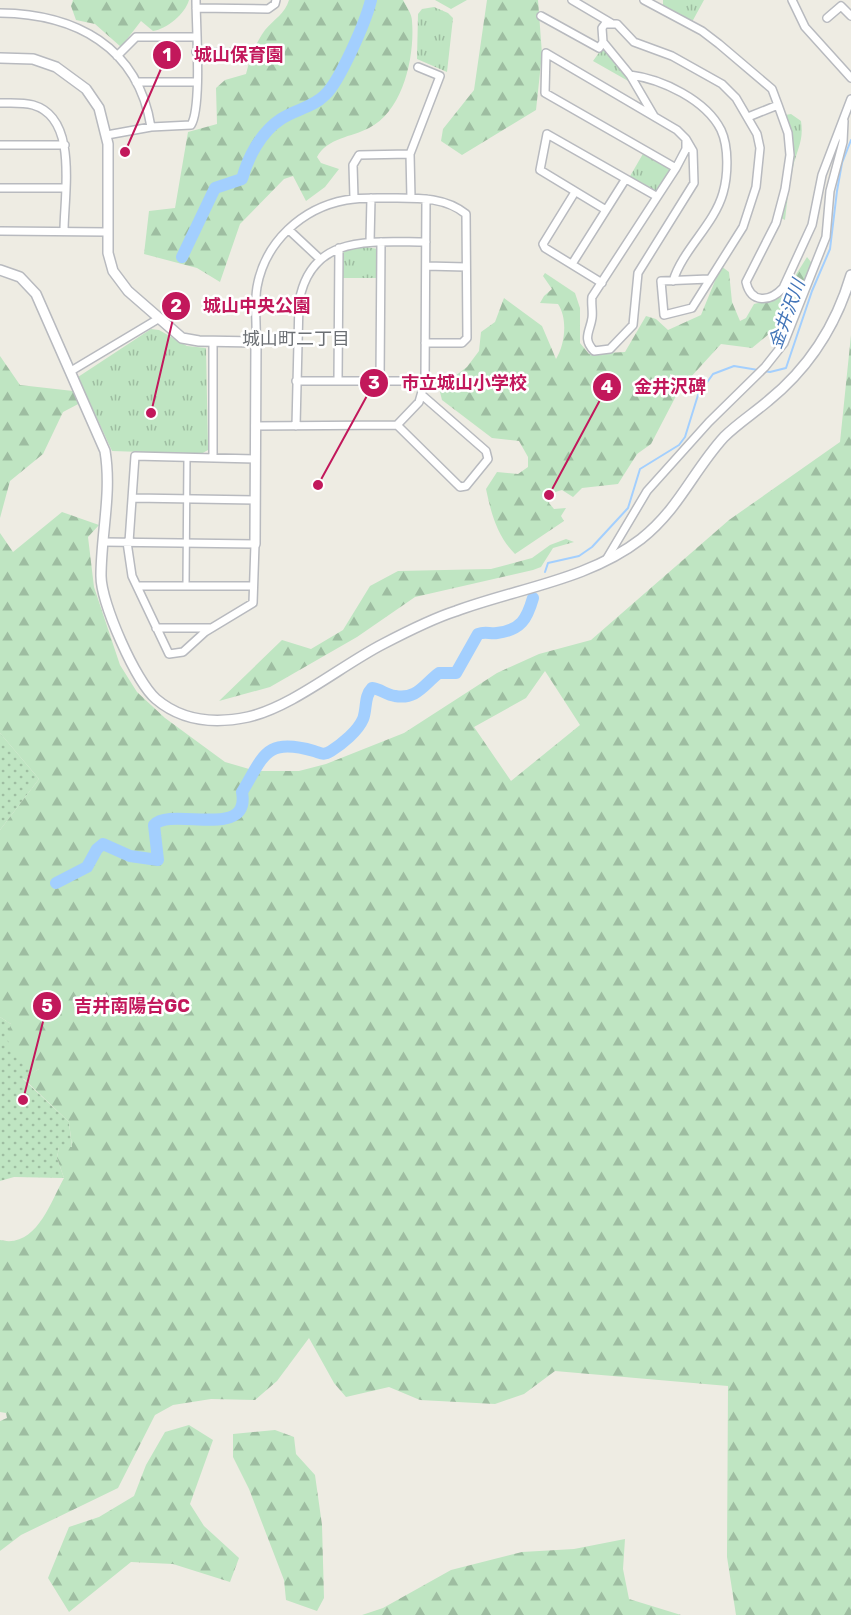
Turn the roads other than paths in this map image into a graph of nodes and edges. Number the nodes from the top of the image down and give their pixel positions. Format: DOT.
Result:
graph roads {
  1 [pos="196,0"];
  2 [pos="276,0"];
  3 [pos="572,0"];
  4 [pos="644,0"];
  5 [pos="792,0"];
  6 [pos="196,8"];
  7 [pos="0,14"];
  8 [pos="541,16"];
  9 [pos="851,16"];
  10 [pos="826,18"];
  11 [pos="611,22"];
  12 [pos="196,37"];
  13 [pos="603,42"];
  14 [pos="196,52"];
  15 [pos="246,53"];
  16 [pos="117,56"];
  17 [pos="0,58"];
  18 [pos="418,67"];
  19 [pos="630,75"];
  20 [pos="851,78"];
  21 [pos="136,82"];
  22 [pos="196,82"];
  23 [pos="851,99"];
  24 [pos="0,104"];
  25 [pos="778,105"];
  26 [pos="654,116"];
  27 [pos="748,117"];
  28 [pos="844,121"];
  29 [pos="151,127"];
  30 [pos="107,135"];
  31 [pos="686,139"];
  32 [pos="0,144"];
  33 [pos="64,145"];
  34 [pos="410,154"];
  35 [pos="675,168"];
  36 [pos="625,180"];
  37 [pos="0,188"];
  38 [pos="64,188"];
  39 [pos="575,192"];
  40 [pos="656,196"];
  41 [pos="354,198"];
  42 [pos="371,198"];
  43 [pos="411,198"];
  44 [pos="426,199"];
  45 [pos="606,210"];
  46 [pos="289,230"];
  47 [pos="0,231"];
  48 [pos="64,231"];
  49 [pos="107,232"];
  50 [pos="370,242"];
  51 [pos="381,242"];
  52 [pos="426,242"];
  53 [pos="339,248"];
  54 [pos="320,259"];
  55 [pos="572,264"];
  56 [pos="426,266"];
  57 [pos="466,267"];
  58 [pos="0,270"];
  59 [pos="851,275"];
  60 [pos="709,279"];
  61 [pos="673,281"];
  62 [pos="602,283"];
  63 [pos="158,319"];
  64 [pos="213,342"];
  65 [pos="256,342"];
  66 [pos="425,343"];
  67 [pos="71,371"];
  68 [pos="296,381"];
  69 [pos="338,381"];
  70 [pos="380,381"];
  71 [pos="425,381"];
  72 [pos="423,396"];
  73 [pos="397,425"];
  74 [pos="255,426"];
  75 [pos="296,426"];
  76 [pos="187,458"];
  77 [pos="213,458"];
  78 [pos="255,459"];
  79 [pos="134,498"];
  80 [pos="187,499"];
  81 [pos="255,500"];
  82 [pos="104,542"];
  83 [pos="128,542"];
  84 [pos="186,543"];
  85 [pos="255,544"];
  86 [pos="604,562"];
  87 [pos="137,586"];
  88 [pos="186,586"];
  89 [pos="253,586"];
  90 [pos="156,628"];
  91 [pos="211,628"];
  1 -- 6 [label="street"];
  2 -- 6 [label="street"];
  3 -- 11 [label="street"];
  4 -- 25 [label="street"];
  5 -- 20 [label="street"];
  6 -- 12 [label="street"];
  7 -- 16 [label="street"];
  8 -- 13 [label="street"];
  9 -- 10 [label="street"];
  11 -- 13 [label="street"];
  11 -- 27 [label="street"];
  12 -- 14 [label="street"];
  12 -- 16 [label="street"];
  13 -- 19 [label="street"];
  14 -- 15 [label="street"];
  14 -- 22 [label="street"];
  16 -- 21 [label="street"];
  17 -- 30 [label="street"];
  18 -- 34 [label="street"];
  19 -- 26 [label="street"];
  19 -- 61 [label="street"];
  21 -- 22 [label="street"];
  21 -- 29 [label="street"];
  22 -- 29 [label="street"];
  23 -- 28 [label="street"];
  24 -- 33 [label="street"];
  25 -- 27 [label="street"];
  25 -- 28 [label="street"];
  26 -- 31 [label="street"];
  26 -- 35 [label="street"];
  27 -- 60 [label="street"];
  28 -- 86 [label="street"];
  29 -- 30 [label="street"];
  30 -- 49 [label="street"];
  31 -- 35 [label="street"];
  31 -- 62 [label="street"];
  32 -- 33 [label="street"];
  33 -- 38 [label="street"];
  34 -- 41 [label="street"];
  34 -- 43 [label="street"];
  35 -- 40 [label="street"];
  36 -- 39 [label="street"];
  36 -- 40 [label="street"];
  36 -- 45 [label="street"];
  37 -- 38 [label="street"];
  38 -- 48 [label="street"];
  39 -- 45 [label="street"];
  39 -- 55 [label="street"];
  40 -- 62 [label="street"];
  41 -- 42 [label="street"];
  41 -- 46 [label="street"];
  42 -- 43 [label="street"];
  42 -- 50 [label="street"];
  43 -- 44 [label="street"];
  44 -- 52 [label="street"];
  44 -- 57 [label="street"];
  45 -- 55 [label="street"];
  46 -- 54 [label="street"];
  46 -- 65 [label="street"];
  47 -- 48 [label="street"];
  48 -- 49 [label="street"];
  49 -- 63 [label="street"];
  50 -- 51 [label="street"];
  50 -- 53 [label="street"];
  51 -- 52 [label="street"];
  51 -- 70 [label="street"];
  52 -- 56 [label="street"];
  53 -- 54 [label="street"];
  53 -- 69 [label="street"];
  54 -- 68 [label="street"];
  55 -- 62 [label="street"];
  56 -- 57 [label="street"];
  56 -- 66 [label="street"];
  57 -- 66 [label="street"];
  58 -- 67 [label="street"];
  59 -- 86 [label="street"];
  60 -- 61 [label="street"];
  60 -- 61 [label="street"];
  63 -- 64 [label="street"];
  63 -- 67 [label="street"];
  64 -- 65 [label="street"];
  64 -- 77 [label="street"];
  65 -- 74 [label="street"];
  66 -- 71 [label="street"];
  67 -- 82 [label="street"];
  68 -- 69 [label="street"];
  68 -- 75 [label="street"];
  69 -- 70 [label="street"];
  70 -- 71 [label="street"];
  71 -- 72 [label="street"];
  72 -- 73 [label="street"];
  72 -- 73 [label="street"];
  73 -- 75 [label="street"];
  74 -- 75 [label="street"];
  74 -- 78 [label="street"];
  76 -- 77 [label="street"];
  76 -- 79 [label="street"];
  76 -- 80 [label="street"];
  77 -- 78 [label="street"];
  78 -- 81 [label="street"];
  79 -- 80 [label="street"];
  79 -- 83 [label="street"];
  80 -- 81 [label="street"];
  80 -- 84 [label="street"];
  81 -- 85 [label="street"];
  82 -- 83 [label="street"];
  82 -- 86 [label="street"];
  83 -- 84 [label="street"];
  83 -- 87 [label="street"];
  84 -- 85 [label="street"];
  84 -- 88 [label="street"];
  85 -- 89 [label="street"];
  87 -- 88 [label="street"];
  87 -- 90 [label="street"];
  88 -- 89 [label="street"];
  89 -- 91 [label="street"];
  90 -- 91 [label="street"];
  90 -- 91 [label="street"];
}
